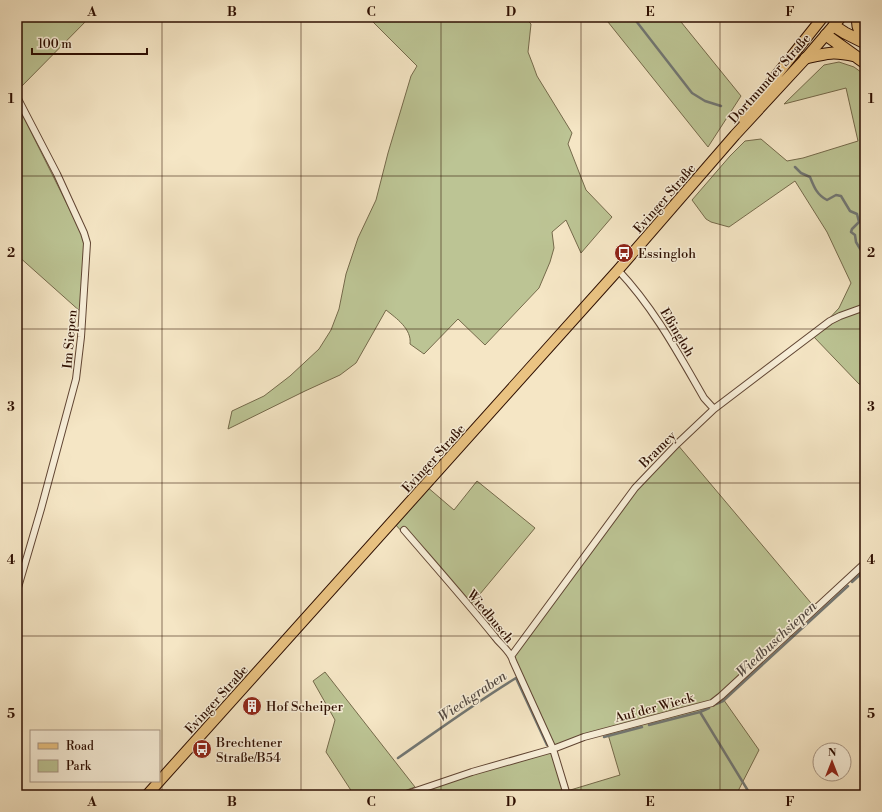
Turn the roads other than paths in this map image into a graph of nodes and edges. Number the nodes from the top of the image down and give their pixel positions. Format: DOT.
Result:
graph roads {
  1 [pos="841,17"];
  2 [pos="857,17"];
  3 [pos="825,24"];
  4 [pos="864,42"];
  5 [pos="855,56"];
  6 [pos="806,58"];
  7 [pos="865,63"];
  8 [pos="17,97"];
  9 [pos="735,135"];
  10 [pos="618,270"];
  11 [pos="865,307"];
  12 [pos="714,409"];
  13 [pos="404,530"];
  14 [pos="865,563"];
  15 [pos="17,591"];
  16 [pos="512,656"];
  17 [pos="553,748"];
  18 [pos="160,781"];
  19 [pos="159,782"];
  20 [pos="147,795"];
  21 [pos="404,795"];
  22 [pos="567,795"];
  1 -- 3 [label="main road, Dortmunder Straße"];
  2 -- 4 [label="highway"];
  3 -- 4 [label="highway"];
  3 -- 5 [label="highway"];
  3 -- 6 [label="main road, Dortmunder Straße"];
  3 -- 9 [label="main road, Dortmunder Straße"];
  5 -- 6 [label="highway"];
  5 -- 7 [label="highway"];
  6 -- 9 [label="main road, Dortmunder Straße"];
  8 -- 15 [label="street, Im Siepen"];
  9 -- 10 [label="main road, Evinger Straße"];
  10 -- 12 [label="street, Eßingloh"];
  10 -- 18 [label="main road, Evinger Straße"];
  11 -- 12 [label="street, Bramey"];
  12 -- 16 [label="street, Bramey"];
  13 -- 16 [label="street, Wiedbusch"];
  14 -- 17 [label="street, Auf der Wieck"];
  16 -- 17 [label="street, Wiedbusch"];
  17 -- 21 [label="street, Auf der Wieck"];
  17 -- 22 [label="street, Wiedbusch"];
  19 -- 20 [label="main road, Evinger Straße"];
}
